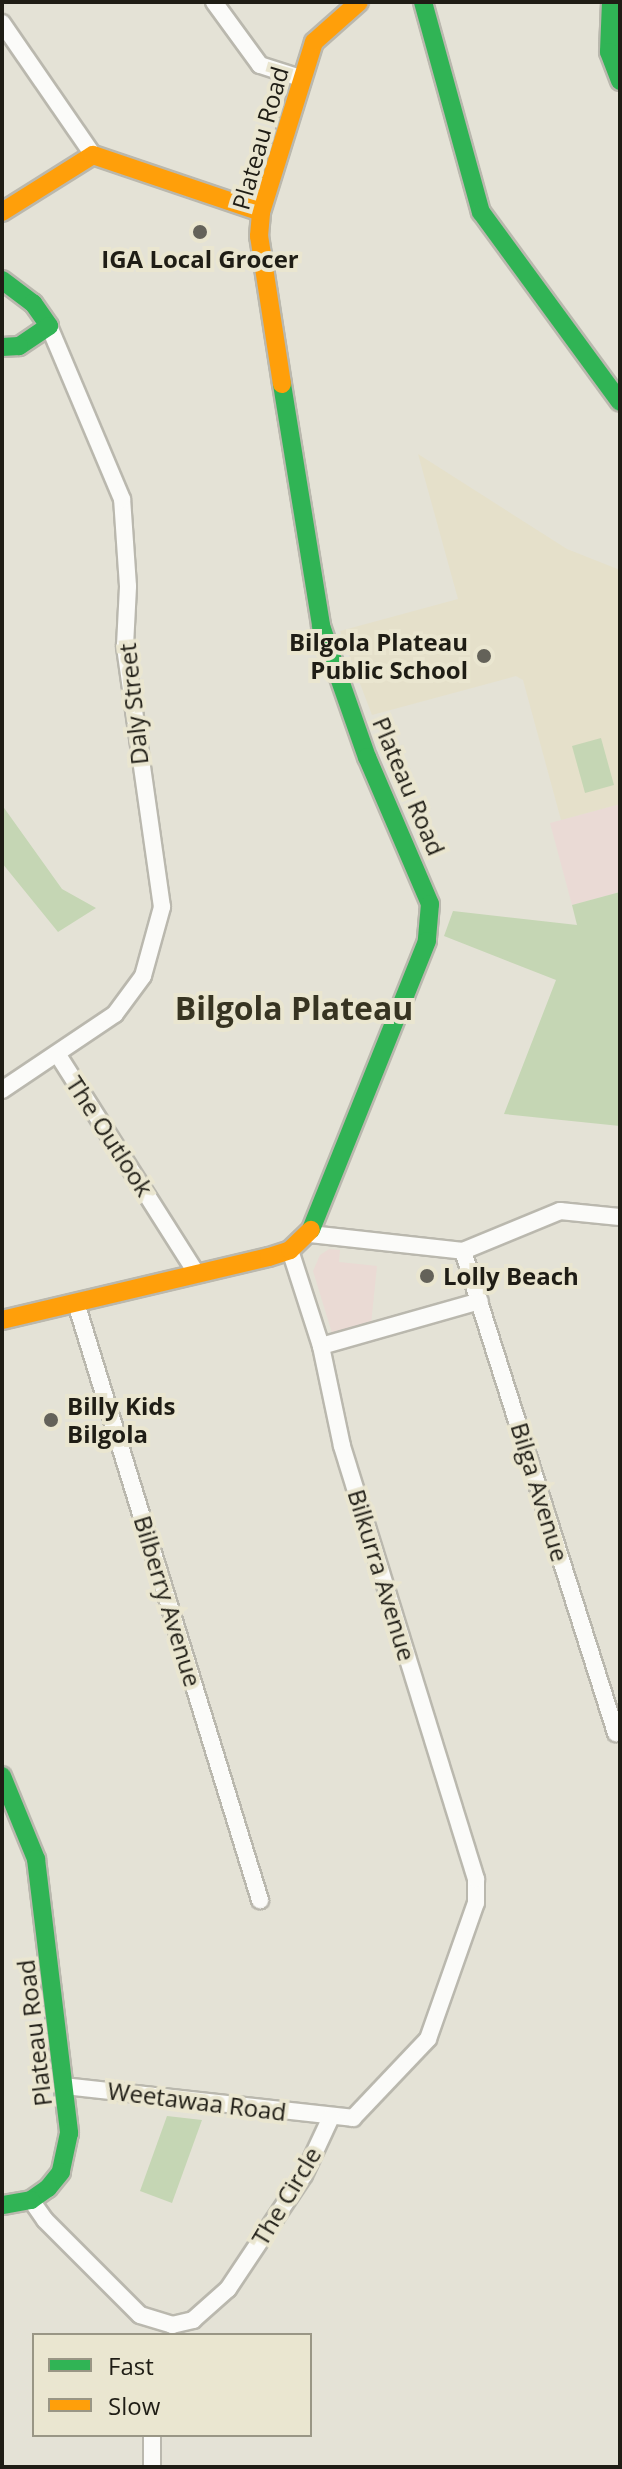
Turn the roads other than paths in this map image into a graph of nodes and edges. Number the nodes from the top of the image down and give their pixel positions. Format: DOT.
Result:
graph roads {
  1 [pos="214,2"];
  2 [pos="359,2"];
  3 [pos="423,2"];
  4 [pos="611,2"];
  5 [pos="2,23"];
  6 [pos="300,78"];
  7 [pos="620,81"];
  8 [pos="93,155"];
  9 [pos="2,212"];
  10 [pos="261,212"];
  11 [pos="2,280"];
  12 [pos="49,326"];
  13 [pos="2,347"];
  14 [pos="620,402"];
  15 [pos="58,1055"];
  16 [pos="2,1090"];
  17 [pos="620,1217"];
  18 [pos="310,1234"];
  19 [pos="290,1250"];
  20 [pos="463,1251"];
  21 [pos="197,1274"];
  22 [pos="480,1301"];
  23 [pos="76,1303"];
  24 [pos="2,1320"];
  25 [pos="321,1346"];
  26 [pos="618,1730"];
  27 [pos="2,1776"];
  28 [pos="260,1900"];
  29 [pos="64,2086"];
  30 [pos="331,2117"];
  31 [pos="31,2200"];
  32 [pos="2,2205"];
  33 [pos="154,2327"];
  34 [pos="152,2437"];
  35 [pos="152,2467"];
  1 -- 6 [label="street"];
  2 -- 6 [label="street, Plateau Road"];
  3 -- 14 [label="street"];
  4 -- 7 [label="street"];
  5 -- 8 [label="street"];
  6 -- 10 [label="street, Plateau Road"];
  8 -- 9 [label="street"];
  8 -- 10 [label="street"];
  10 -- 18 [label="street, Plateau Road"];
  11 -- 12 [label="street"];
  12 -- 13 [label="street"];
  12 -- 15 [label="street, Daly Street"];
  15 -- 16 [label="street, The Outlook"];
  15 -- 21 [label="street, The Outlook"];
  17 -- 20 [label="street"];
  18 -- 19 [label="street, Plateau Road"];
  18 -- 20 [label="street"];
  19 -- 21 [label="street, Plateau Road"];
  19 -- 25 [label="street, Bilkurra Avenue"];
  20 -- 22 [label="street, Bilga Avenue"];
  21 -- 23 [label="street, Plateau Road"];
  22 -- 25 [label="street"];
  22 -- 26 [label="street, Bilga Avenue"];
  23 -- 24 [label="street, Plateau Road"];
  23 -- 28 [label="street, Bilberry Avenue"];
  25 -- 30 [label="street, Bilkurra Avenue"];
  27 -- 29 [label="street, Plateau Road"];
  29 -- 30 [label="street, Weetawaa Road"];
  29 -- 31 [label="street, Plateau Road"];
  30 -- 33 [label="street, The Circle"];
  31 -- 32 [label="street"];
  31 -- 33 [label="street, The Circle"];
  34 -- 35 [label="street"];
}
